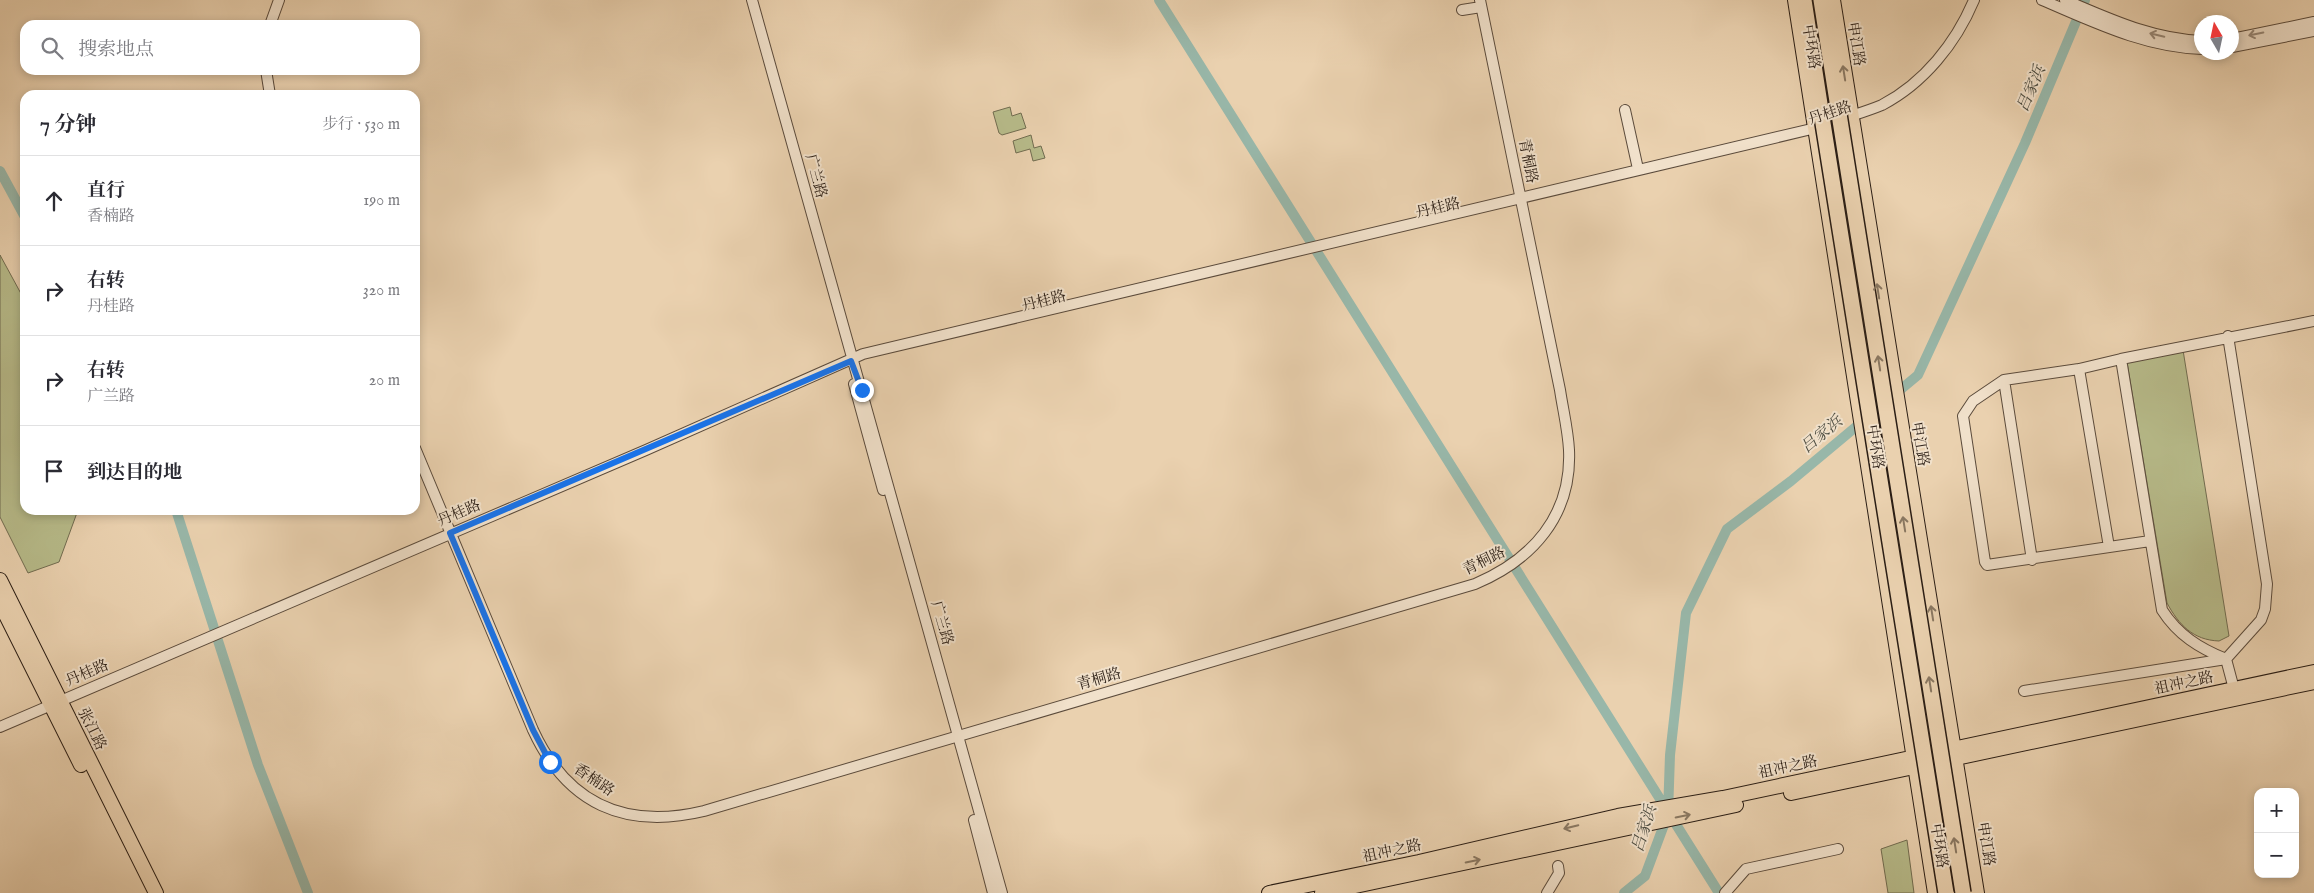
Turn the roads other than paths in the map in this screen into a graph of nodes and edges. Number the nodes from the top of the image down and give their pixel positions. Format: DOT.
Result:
graph roads {
  1 [pos="279,0"];
  2 [pos="752,0"];
  3 [pos="1797,0"];
  4 [pos="1804,0"];
  5 [pos="1822,0"];
  6 [pos="1832,0"];
  7 [pos="1974,0"];
  8 [pos="1979,0"];
  9 [pos="2065,0"];
  10 [pos="2045,1"];
  11 [pos="1480,3"];
  12 [pos="1462,10"];
  13 [pos="272,20"];
  14 [pos="2314,22"];
  15 [pos="2113,25"];
  16 [pos="1809,31"];
  17 [pos="2314,31"];
  18 [pos="2239,38"];
  19 [pos="2194,40"];
  20 [pos="2239,47"];
  21 [pos="2194,48"];
  22 [pos="267,75"];
  23 [pos="269,90"];
  24 [pos="1625,110"];
  25 [pos="1851,119"];
  26 [pos="1818,127"];
  27 [pos="1638,169"];
  28 [pos="1520,200"];
  29 [pos="2314,321"];
  30 [pos="2228,336"];
  31 [pos="2121,359"];
  32 [pos="851,361"];
  33 [pos="2079,369"];
  34 [pos="2004,380"];
  35 [pos="420,460"];
  36 [pos="450,533"];
  37 [pos="2150,541"];
  38 [pos="2109,547"];
  39 [pos="2032,560"];
  40 [pos="0,580"];
  41 [pos="0,602"];
  42 [pos="2226,658"];
  43 [pos="2314,672"];
  44 [pos="2314,682"];
  45 [pos="2234,689"];
  46 [pos="2024,691"];
  47 [pos="56,703"];
  48 [pos="0,727"];
  49 [pos="955,737"];
  50 [pos="1955,753"];
  51 [pos="1915,761"];
  52 [pos="1618,823"];
  53 [pos="1838,849"];
  54 [pos="1558,866"];
  55 [pos="145,893"];
  56 [pos="156,893"];
  57 [pos="993,893"];
  58 [pos="1002,893"];
  59 [pos="1269,893"];
  60 [pos="1322,893"];
  61 [pos="1547,893"];
  62 [pos="1725,893"];
  63 [pos="1935,893"];
  64 [pos="1946,893"];
  65 [pos="1963,893"];
  66 [pos="1977,893"];
  1 -- 13 [label="street"];
  2 -- 32 [label="street, 广兰路"];
  3 -- 16 [label="highway"];
  3 -- 26 [label="main road"];
  4 -- 16 [label="highway, 中环路"];
  65 -- 5 [label="highway, 中环路, one-way, bridge"];
  25 -- 6 [label="main road, 申江路, one-way"];
  7 -- 25 [label="street, 丹桂路"];
  8 -- 25 [label="street, 丹桂路"];
  9 -- 15 [label="street"];
  10 -- 15 [label="street"];
  11 -- 12 [label="street"];
  11 -- 28 [label="street, 青桐路"];
  14 -- 18 [label="street, one-way"];
  19 -- 15 [label="street, one-way"];
  15 -- 21 [label="street"];
  16 -- 26 [label="highway, 中环路"];
  17 -- 20 [label="street"];
  22 -- 23 [label="street"];
  24 -- 27 [label="street"];
  25 -- 26 [label="street, 丹桂路"];
  50 -- 25 [label="main road, 申江路, one-way"];
  26 -- 27 [label="street, 丹桂路"];
  26 -- 28 [label="street, 丹桂路"];
  26 -- 51 [label="main road"];
  26 -- 64 [label="highway, 中环路, bridge"];
  27 -- 28 [label="street, 丹桂路"];
  28 -- 32 [label="street, 丹桂路"];
  28 -- 49 [label="street, 青桐路"];
  29 -- 30 [label="street"];
  30 -- 31 [label="street"];
  30 -- 42 [label="street"];
  31 -- 33 [label="street"];
  31 -- 37 [label="street"];
  32 -- 36 [label="street, 丹桂路"];
  32 -- 49 [label="street, 广兰路"];
  33 -- 34 [label="street"];
  33 -- 38 [label="street"];
  34 -- 39 [label="street"];
  34 -- 39 [label="street"];
  35 -- 36 [label="street, 香楠路"];
  36 -- 47 [label="street, 丹桂路"];
  36 -- 49 [label="street, 香楠路"];
  37 -- 38 [label="street"];
  37 -- 42 [label="street"];
  38 -- 39 [label="street"];
  40 -- 47 [label="main road, 张江路"];
  41 -- 47 [label="main road, 张江路"];
  42 -- 45 [label="street"];
  42 -- 46 [label="street"];
  43 -- 45 [label="main road, 祖冲之路"];
  44 -- 50 [label="main road, 祖冲之路"];
  45 -- 50 [label="main road, 祖冲之路"];
  47 -- 48 [label="street, 丹桂路"];
  47 -- 55 [label="main road, 张江路"];
  47 -- 56 [label="main road, 张江路"];
  49 -- 57 [label="street, 广兰路"];
  49 -- 58 [label="street, 广兰路"];
  50 -- 51 [label="main road, 祖冲之路"];
  50 -- 66 [label="main road, 申江路"];
  51 -- 52 [label="main road, 祖冲之路"];
  51 -- 63 [label="main road"];
  52 -- 59 [label="main road, 祖冲之路, one-way"];
  60 -- 52 [label="main road, 祖冲之路, one-way"];
  53 -- 62 [label="street"];
  54 -- 61 [label="street"];
}
